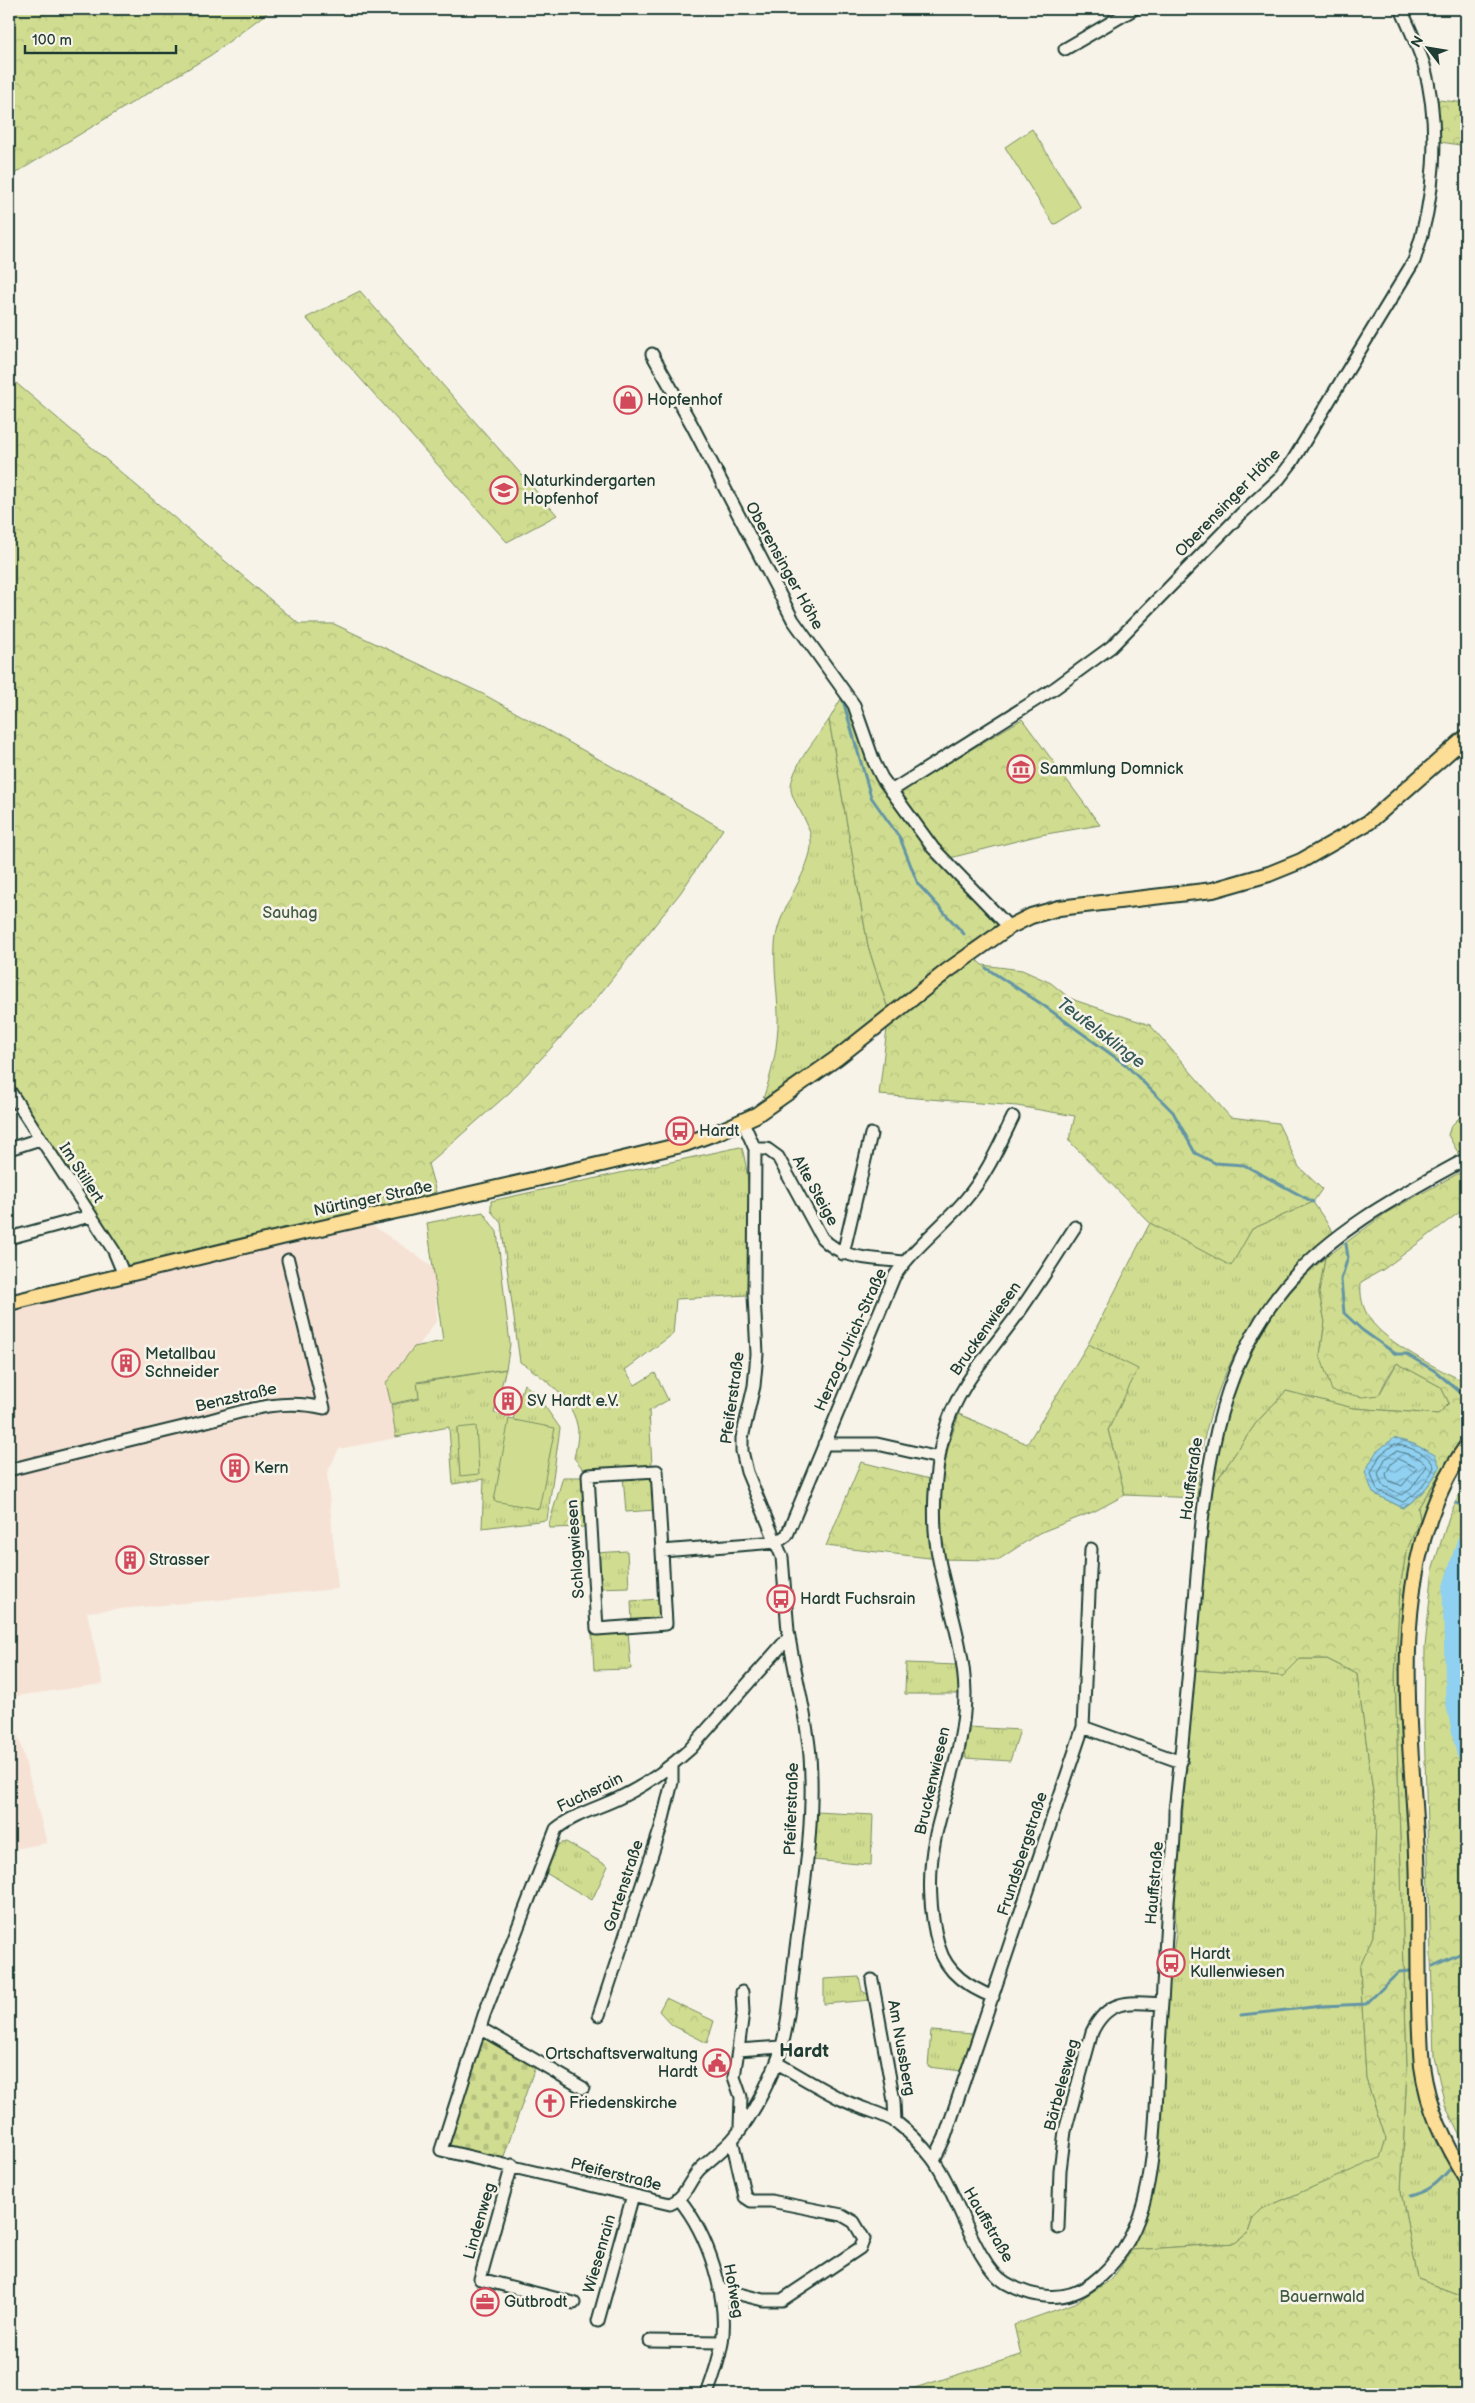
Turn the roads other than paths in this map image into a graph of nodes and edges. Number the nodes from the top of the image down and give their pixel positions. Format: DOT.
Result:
graph roads {
  1 [pos="1134,9"];
  2 [pos="1401,9"];
  3 [pos="1065,49"];
  4 [pos="652,354"];
  5 [pos="1466,737"];
  6 [pos="891,791"];
  7 [pos="1009,927"];
  8 [pos="9,1090"];
  9 [pos="1013,1117"];
  10 [pos="743,1122"];
  11 [pos="871,1134"];
  12 [pos="40,1139"];
  13 [pos="755,1149"];
  14 [pos="9,1150"];
  15 [pos="1466,1159"];
  16 [pos="90,1216"];
  17 [pos="1075,1227"];
  18 [pos="9,1238"];
  19 [pos="843,1254"];
  20 [pos="288,1260"];
  21 [pos="904,1262"];
  22 [pos="124,1275"];
  23 [pos="9,1303"];
  24 [pos="824,1444"];
  25 [pos="1466,1447"];
  26 [pos="939,1458"];
  27 [pos="9,1470"];
  28 [pos="777,1542"];
  29 [pos="1091,1549"];
  30 [pos="662,1552"];
  31 [pos="789,1637"];
  32 [pos="1083,1727"];
  33 [pos="1180,1762"];
  34 [pos="672,1765"];
  35 [pos="872,1980"];
  36 [pos="742,1992"];
  37 [pos="993,1997"];
  38 [pos="1162,2004"];
  39 [pos="599,2015"];
  40 [pos="480,2028"];
  41 [pos="781,2047"];
  42 [pos="738,2050"];
  43 [pos="777,2063"];
  44 [pos="583,2088"];
  45 [pos="895,2122"];
  46 [pos="740,2130"];
  47 [pos="732,2140"];
  48 [pos="441,2150"];
  49 [pos="934,2160"];
  50 [pos="512,2165"];
  51 [pos="1466,2178"];
  52 [pos="633,2195"];
  53 [pos="679,2199"];
  54 [pos="1058,2228"];
  55 [pos="719,2290"];
  56 [pos="574,2303"];
  57 [pos="598,2322"];
  58 [pos="650,2341"];
  59 [pos="722,2342"];
  60 [pos="707,2394"];
  1 -- 3 [label="street"];
  2 -- 6 [label="street, Oberensinger Höhe"];
  4 -- 6 [label="street, Oberensinger Höhe"];
  5 -- 7 [label="main road, Nürtinger Straße"];
  6 -- 7 [label="street, Oberensinger Höhe"];
  7 -- 10 [label="main road, Nürtinger Straße"];
  8 -- 12 [label="street, Im Stillert"];
  9 -- 21 [label="street, Herzog-Ulrich-Straße"];
  10 -- 13 [label="street, Pfeiferstraße"];
  10 -- 22 [label="main road, Nürtinger Straße"];
  11 -- 19 [label="street"];
  12 -- 14 [label="street"];
  12 -- 16 [label="street, Im Stillert"];
  13 -- 19 [label="street, Alte Steige"];
  13 -- 28 [label="street, Pfeiferstraße"];
  15 -- 33 [label="street, Hauffstraße"];
  16 -- 18 [label="street"];
  16 -- 22 [label="street, Im Stillert"];
  17 -- 26 [label="street, Bruckenwiesen"];
  19 -- 21 [label="street, Alte Steige"];
  20 -- 27 [label="street, Benzstraße"];
  21 -- 24 [label="street, Herzog-Ulrich-Straße"];
  22 -- 23 [label="main road, Nürtinger Straße"];
  24 -- 26 [label="street"];
  24 -- 28 [label="street, Herzog-Ulrich-Straße"];
  25 -- 51 [label="main road"];
  26 -- 37 [label="street, Bruckenwiesen"];
  28 -- 30 [label="street"];
  28 -- 31 [label="street, Pfeiferstraße"];
  29 -- 32 [label="street, Frundsbergstraße"];
  30 -- 30 [label="street, Schlagwiesen"];
  31 -- 34 [label="street, Fuchsrain"];
  31 -- 41 [label="street, Pfeiferstraße"];
  32 -- 33 [label="street"];
  32 -- 37 [label="street, Frundsbergstraße"];
  33 -- 38 [label="street, Hauffstraße"];
  34 -- 39 [label="street, Gartenstraße"];
  34 -- 40 [label="street, Fuchsrain"];
  35 -- 45 [label="street, Am Nussberg"];
  36 -- 42 [label="street"];
  37 -- 49 [label="street, Frundsbergstraße"];
  38 -- 49 [label="street, Hauffstraße"];
  38 -- 54 [label="street, Bärbelesweg"];
  40 -- 44 [label="street"];
  40 -- 48 [label="street, Fuchsrain"];
  41 -- 42 [label="street"];
  41 -- 43 [label="street, Pfeiferstraße"];
  42 -- 46 [label="street"];
  43 -- 45 [label="street, Hauffstraße"];
  43 -- 46 [label="street, Pfeiferstraße"];
  45 -- 49 [label="street, Hauffstraße"];
  46 -- 47 [label="street, Pfeiferstraße"];
  47 -- 53 [label="street, Pfeiferstraße"];
  47 -- 55 [label="street"];
  48 -- 50 [label="street, Pfeiferstraße"];
  50 -- 52 [label="street, Pfeiferstraße"];
  50 -- 56 [label="street, Lindenweg"];
  52 -- 53 [label="street, Pfeiferstraße"];
  52 -- 57 [label="street, Wiesenrain"];
  53 -- 55 [label="street, Hofweg"];
  55 -- 59 [label="street, Hofweg"];
  58 -- 59 [label="street"];
  59 -- 60 [label="street, Hofweg"];
}
